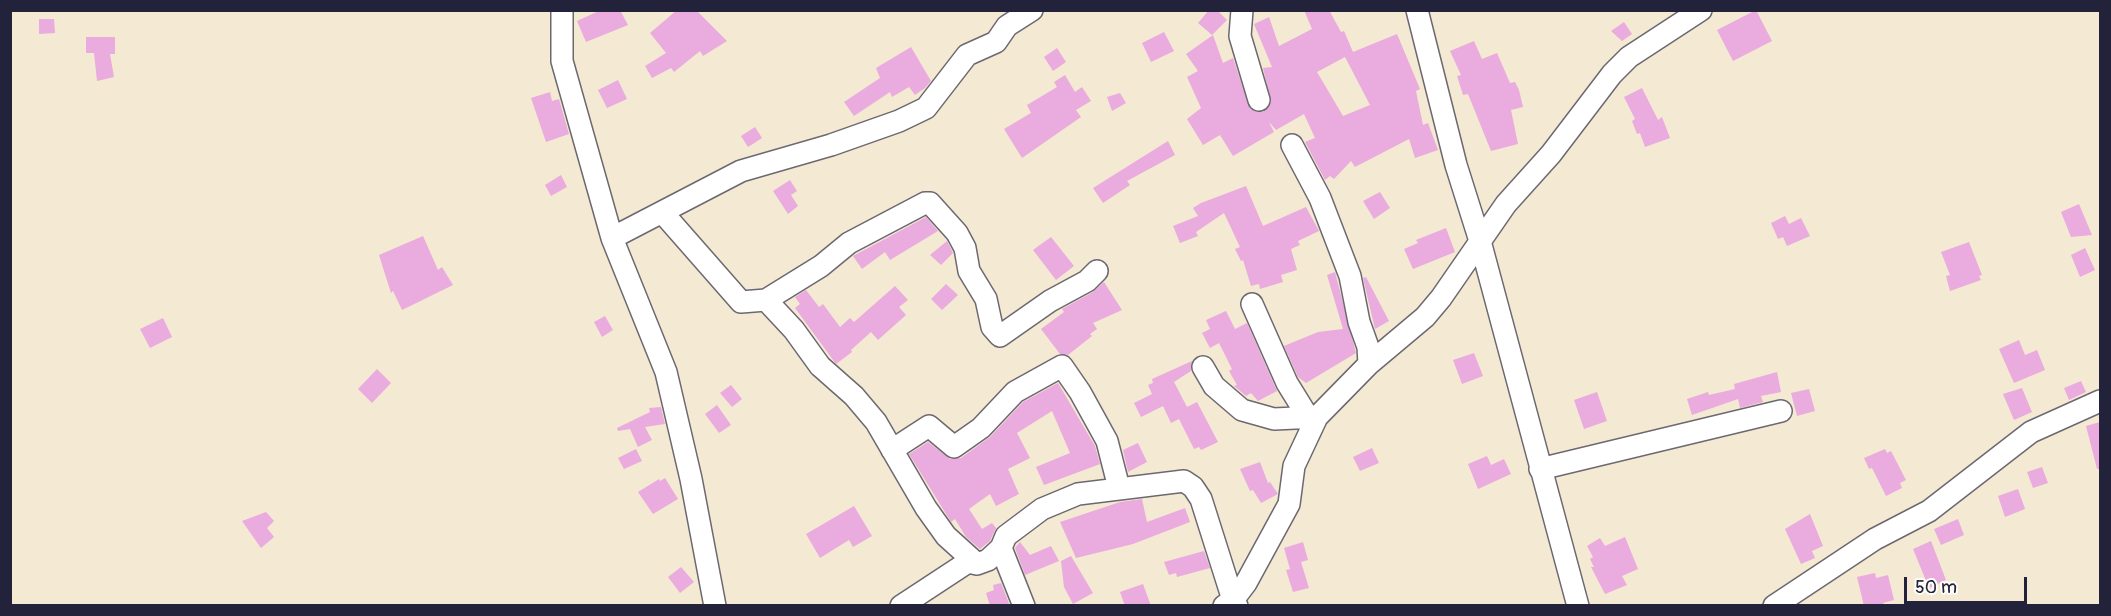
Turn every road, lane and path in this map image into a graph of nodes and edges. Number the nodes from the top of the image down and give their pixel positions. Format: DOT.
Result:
graph roads {
  1 [pos="562,10"];
  2 [pos="1032,10"];
  3 [pos="1242,10"];
  4 [pos="1418,10"];
  5 [pos="1701,10"];
  6 [pos="1259,100"];
  7 [pos="1292,145"];
  8 [pos="662,212"];
  9 [pos="612,238"];
  10 [pos="1480,241"];
  11 [pos="1097,271"];
  12 [pos="766,300"];
  13 [pos="1252,304"];
  14 [pos="1369,364"];
  15 [pos="1203,367"];
  16 [pos="2100,401"];
  17 [pos="1781,411"];
  18 [pos="1313,417"];
  19 [pos="892,450"];
  20 [pos="1540,469"];
  21 [pos="1119,488"];
  22 [pos="1001,548"];
  23 [pos="977,564"];
  24 [pos="1232,604"];
  25 [pos="715,606"];
  26 [pos="901,606"];
  27 [pos="1024,606"];
  28 [pos="1578,606"];
  29 [pos="1774,606"];
  1 -- 9 [label="street"];
  2 -- 8 [label="street"];
  3 -- 6 [label="street"];
  4 -- 10 [label="street"];
  5 -- 10 [label="street"];
  7 -- 14 [label="street"];
  8 -- 9 [label="street"];
  8 -- 12 [label="street"];
  9 -- 25 [label="street"];
  10 -- 14 [label="street"];
  10 -- 20 [label="street"];
  11 -- 12 [label="street"];
  12 -- 19 [label="street"];
  13 -- 18 [label="street"];
  14 -- 18 [label="street"];
  15 -- 18 [label="street"];
  16 -- 29 [label="street"];
  17 -- 20 [label="street"];
  18 -- 24 [label="street"];
  19 -- 21 [label="street"];
  19 -- 23 [label="street"];
  20 -- 28 [label="street"];
  21 -- 22 [label="street"];
  21 -- 24 [label="street"];
  22 -- 23 [label="street"];
  22 -- 27 [label="street"];
  23 -- 26 [label="street"];
}
